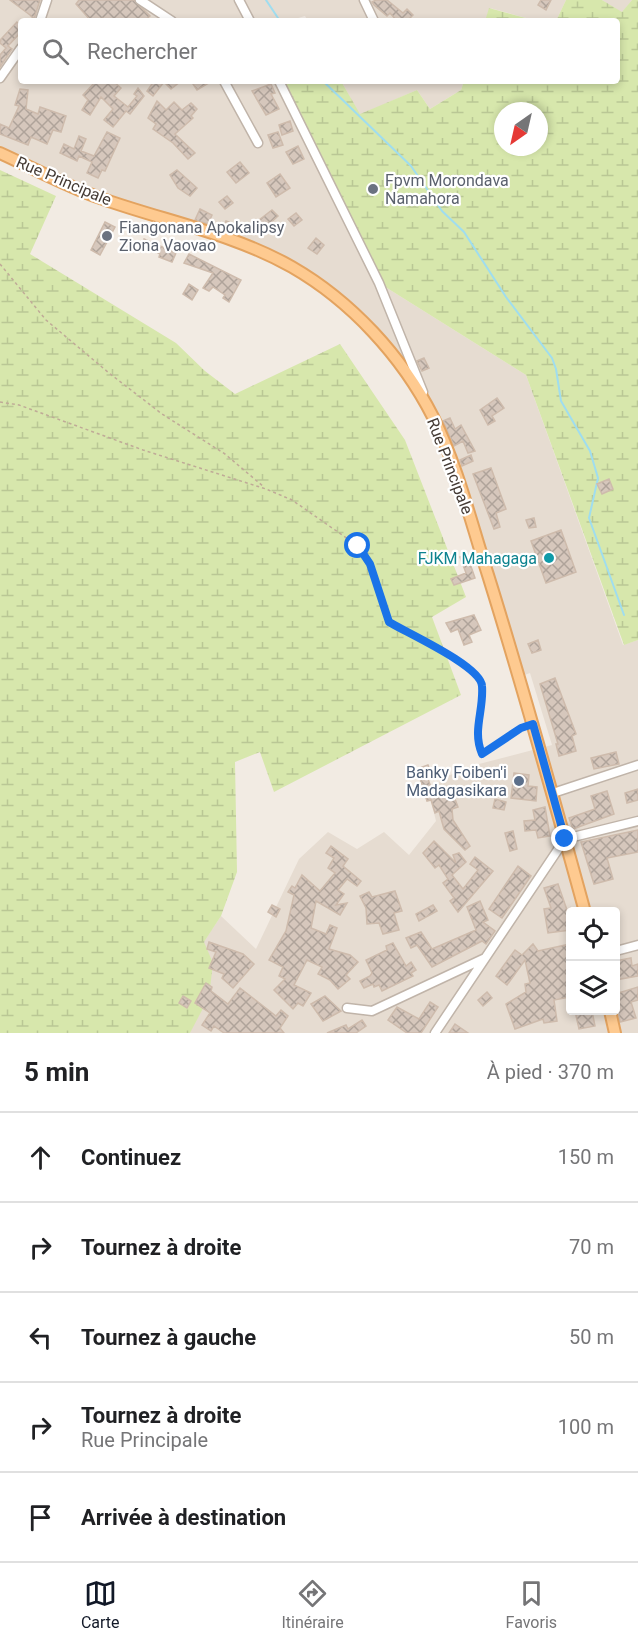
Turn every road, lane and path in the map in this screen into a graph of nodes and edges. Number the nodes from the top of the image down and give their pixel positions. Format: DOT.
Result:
graph roads {
  1 [pos="47,0"];
  2 [pos="140,0"];
  3 [pos="239,0"];
  4 [pos="364,0"];
  5 [pos="41,18"];
  6 [pos="167,18"];
  7 [pos="248,18"];
  8 [pos="373,18"];
  9 [pos="18,52"];
  10 [pos="0,78"];
  11 [pos="226,84"];
  12 [pos="280,84"];
  13 [pos="258,142"];
  14 [pos="0,153"];
  15 [pos="0,264"];
  16 [pos="0,402"];
  17 [pos="433,417"];
  18 [pos="266,489"];
  19 [pos="533,724"];
  20 [pos="638,765"];
  21 [pos="553,793"];
  22 [pos="638,821"];
  23 [pos="565,839"];
  24 [pos="584,907"];
  25 [pos="638,945"];
  26 [pos="620,950"];
  27 [pos="485,958"];
  28 [pos="346,1008"];
  29 [pos="611,1015"];
  30 [pos="435,1033"];
  31 [pos="615,1033"];
  1 -- 5 [label="street"];
  2 -- 6 [label="street"];
  3 -- 7 [label="street"];
  4 -- 8 [label="street"];
  9 -- 10 [label="street"];
  11 -- 13 [label="street"];
  12 -- 17 [label="street"];
  14 -- 17 [label="main road, Rue Principale"];
  15 -- 18 [label="path"];
  16 -- 18 [label="path"];
  17 -- 19 [label="main road, Rue Principale"];
  18 -- 19 [label="path"];
  19 -- 21 [label="main road, Rue Principale"];
  20 -- 21 [label="street"];
  21 -- 23 [label="main road, Rue Principale"];
  22 -- 23 [label="street"];
  23 -- 24 [label="main road, Rue Principale"];
  23 -- 27 [label="street"];
  25 -- 26 [label="street"];
  27 -- 28 [label="street"];
  27 -- 30 [label="street"];
  29 -- 31 [label="main road"];
}
